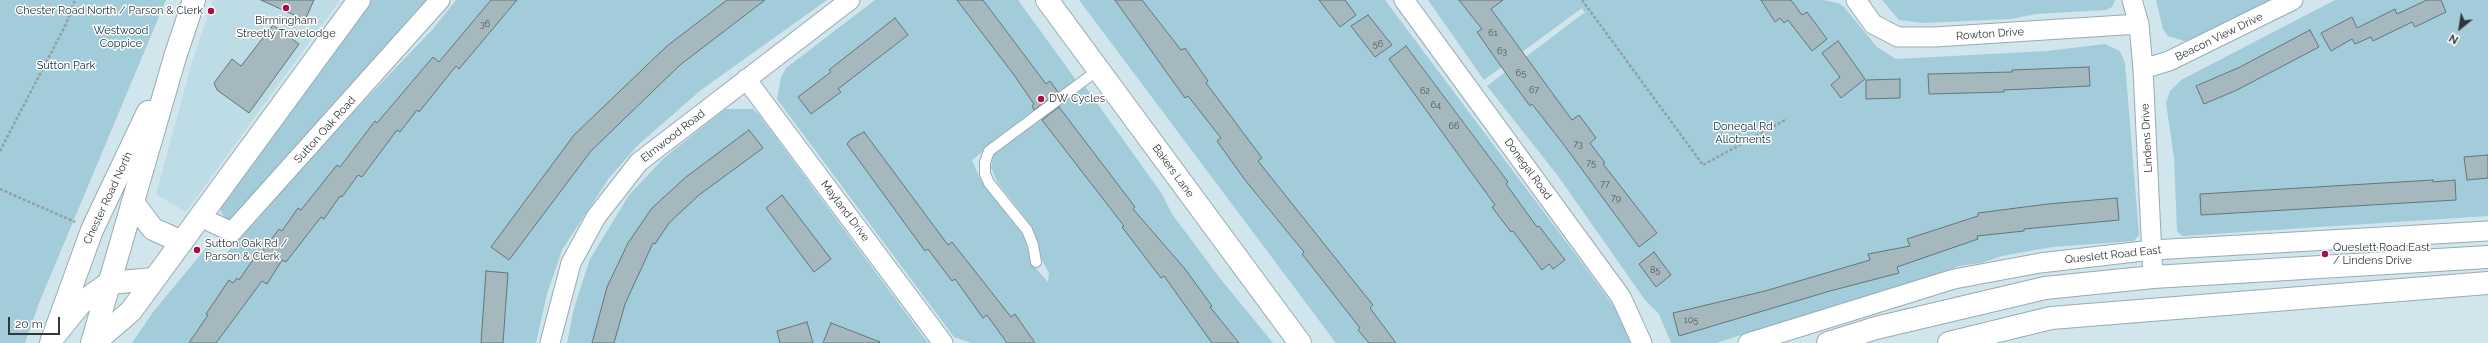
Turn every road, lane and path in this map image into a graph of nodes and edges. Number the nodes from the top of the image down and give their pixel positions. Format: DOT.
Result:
graph roads {
  1 [pos="75,0"];
  2 [pos="194,0"];
  3 [pos="359,0"];
  4 [pos="440,0"];
  5 [pos="850,0"];
  6 [pos="1047,0"];
  7 [pos="1404,0"];
  8 [pos="1582,0"];
  9 [pos="1856,0"];
  10 [pos="2132,0"];
  11 [pos="2293,0"];
  12 [pos="2138,24"];
  13 [pos="175,57"];
  14 [pos="2143,69"];
  15 [pos="1098,70"];
  16 [pos="746,79"];
  17 [pos="1786,119"];
  18 [pos="0,151"];
  19 [pos="0,189"];
  20 [pos="133,203"];
  21 [pos="200,217"];
  22 [pos="92,230"];
  23 [pos="2488,231"];
  24 [pos="182,242"];
  25 [pos="2152,250"];
  26 [pos="2488,257"];
  27 [pos="1036,262"];
  28 [pos="2153,277"];
  29 [pos="154,279"];
  30 [pos="109,283"];
  31 [pos="2488,283"];
  32 [pos="2152,310"];
  33 [pos="52,340"];
  34 [pos="93,343"];
  35 [pos="550,343"];
  36 [pos="943,343"];
  37 [pos="1300,343"];
  38 [pos="1642,343"];
  39 [pos="1748,343"];
  40 [pos="1828,343"];
  41 [pos="1949,343"];
  1 -- 18 [label="path"];
  2 -- 13 [label="main road, Chester Road North"];
  3 -- 21 [label="main road"];
  4 -- 21 [label="street, Sutton Oak Road"];
  5 -- 16 [label="street, Elmwood Road"];
  6 -- 15 [label="main road, Bakers Lane"];
  7 -- 38 [label="street, Donegal Road"];
  8 -- 17 [label="path"];
  9 -- 12 [label="street, Rowton Drive"];
  10 -- 12 [label="street, Lindens Drive"];
  11 -- 14 [label="street, Beacon View Drive"];
  12 -- 14 [label="street, Lindens Drive"];
  13 -- 20 [label="main road, Chester Road North"];
  13 -- 22 [label="main road, Chester Road North"];
  14 -- 25 [label="street, Lindens Drive"];
  15 -- 27 [label="lane"];
  15 -- 37 [label="main road, Bakers Lane"];
  16 -- 35 [label="street, Elmwood Road"];
  16 -- 36 [label="street, Mayland Drive"];
  19 -- 22 [label="path"];
  20 -- 24 [label="main road"];
  20 -- 30 [label="main road, Chester Road North"];
  21 -- 24 [label="main road"];
  22 -- 33 [label="main road, Chester Road North"];
  23 -- 25 [label="street, Queslett Road East"];
  24 -- 29 [label="main road"];
  25 -- 28 [label="street, Lindens Drive"];
  25 -- 39 [label="street, Queslett Road East"];
  26 -- 28 [label="main road"];
  28 -- 32 [label="main road"];
  28 -- 40 [label="main road"];
  29 -- 30 [label="main road"];
  29 -- 34 [label="main road"];
  30 -- 33 [label="main road"];
  30 -- 34 [label="main road, Chester Road North"];
  31 -- 32 [label="main road"];
  32 -- 41 [label="main road"];
}
